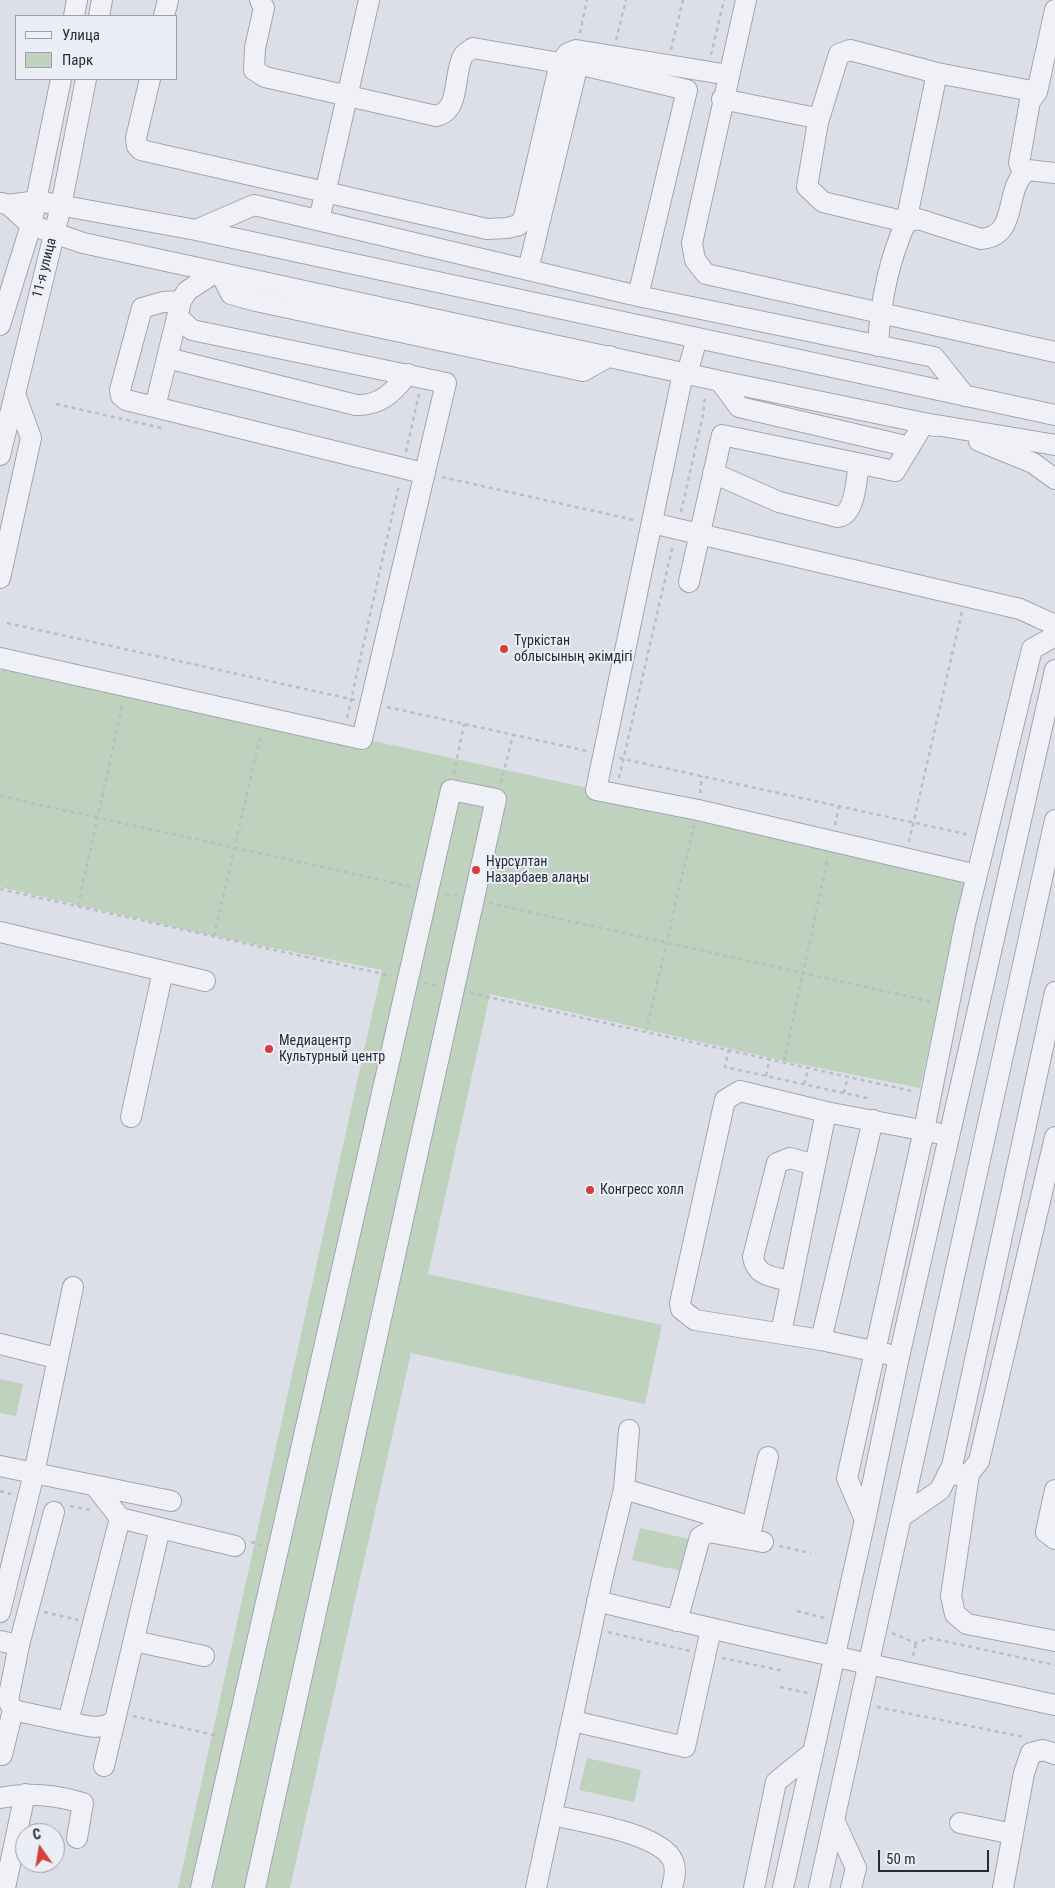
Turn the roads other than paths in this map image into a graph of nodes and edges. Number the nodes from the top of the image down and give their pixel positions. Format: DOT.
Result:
graph roads {
  1 [pos="77,0"];
  2 [pos="102,0"];
  3 [pos="168,0"];
  4 [pos="260,0"];
  5 [pos="369,0"];
  6 [pos="746,0"];
  7 [pos="1055,10"];
  8 [pos="74,15"];
  9 [pos="99,15"];
  10 [pos="164,15"];
  11 [pos="560,63"];
  12 [pos="937,73"];
  13 [pos="729,75"];
  14 [pos="61,80"];
  15 [pos="86,80"];
  16 [pos="150,80"];
  17 [pos="1038,92"];
  18 [pos="348,96"];
  19 [pos="722,99"];
  20 [pos="818,122"];
  21 [pos="1023,173"];
  22 [pos="1055,173"];
  23 [pos="325,192"];
  24 [pos="37,201"];
  25 [pos="4,204"];
  26 [pos="60,206"];
  27 [pos="319,220"];
  28 [pos="906,222"];
  29 [pos="32,225"];
  30 [pos="196,230"];
  31 [pos="53,234"];
  32 [pos="528,270"];
  33 [pos="219,273"];
  34 [pos="638,296"];
  35 [pos="179,308"];
  36 [pos="880,311"];
  37 [pos="0,325"];
  38 [pos="697,338"];
  39 [pos="878,346"];
  40 [pos="1055,352"];
  41 [pos="167,358"];
  42 [pos="685,373"];
  43 [pos="415,376"];
  44 [pos="714,380"];
  45 [pos="15,394"];
  46 [pos="966,396"];
  47 [pos="155,407"];
  48 [pos="1055,415"];
  49 [pos="785,418"];
  50 [pos="924,423"];
  51 [pos="1055,445"];
  52 [pos="780,447"];
  53 [pos="910,447"];
  54 [pos="0,455"];
  55 [pos="859,464"];
  56 [pos="424,473"];
  57 [pos="713,473"];
  58 [pos="1055,479"];
  59 [pos="652,524"];
  60 [pos="700,535"];
  61 [pos="0,578"];
  62 [pos="689,582"];
  63 [pos="1055,625"];
  64 [pos="1055,636"];
  65 [pos="0,658"];
  66 [pos="1055,670"];
  67 [pos="1055,820"];
  68 [pos="978,874"];
  69 [pos="0,932"];
  70 [pos="163,971"];
  71 [pos="205,981"];
  72 [pos="1055,992"];
  73 [pos="1046,1073"];
  74 [pos="826,1112"];
  75 [pos="131,1117"];
  76 [pos="873,1120"];
  77 [pos="924,1130"];
  78 [pos="951,1135"];
  79 [pos="1055,1137"];
  80 [pos="815,1165"];
  81 [pos="791,1281"];
  82 [pos="73,1286"];
  83 [pos="781,1333"];
  84 [pos="821,1340"];
  85 [pos="0,1344"];
  86 [pos="875,1350"];
  87 [pos="899,1357"];
  88 [pos="56,1358"];
  89 [pos="629,1430"];
  90 [pos="768,1457"];
  91 [pos="0,1466"];
  92 [pos="34,1473"];
  93 [pos="969,1474"];
  94 [pos="947,1475"];
  95 [pos="95,1486"];
  96 [pos="624,1489"];
  97 [pos="1055,1490"];
  98 [pos="171,1501"];
  99 [pos="54,1512"];
  100 [pos="901,1517"];
  101 [pos="120,1518"];
  102 [pos="865,1520"];
  103 [pos="160,1528"];
  104 [pos="1055,1539"];
  105 [pos="763,1542"];
  106 [pos="235,1546"];
  107 [pos="4,1582"];
  108 [pos="597,1601"];
  109 [pos="0,1612"];
  110 [pos="677,1621"];
  111 [pos="711,1630"];
  112 [pos="1055,1641"];
  113 [pos="134,1642"];
  114 [pos="10,1643"];
  115 [pos="204,1656"];
  116 [pos="834,1656"];
  117 [pos="869,1663"];
  118 [pos="1055,1705"];
  119 [pos="13,1710"];
  120 [pos="116,1716"];
  121 [pos="573,1721"];
  122 [pos="68,1722"];
  123 [pos="814,1752"];
  124 [pos="1055,1754"];
  125 [pos="2,1755"];
  126 [pos="104,1766"];
  127 [pos="25,1794"];
  128 [pos="0,1798"];
  129 [pos="552,1815"];
  130 [pos="834,1820"];
  131 [pos="960,1823"];
  132 [pos="1013,1834"];
  133 [pos="77,1838"];
  134 [pos="5,1888"];
  135 [pos="201,1888"];
  136 [pos="254,1888"];
  137 [pos="536,1888"];
  138 [pos="672,1888"];
  139 [pos="754,1888"];
  140 [pos="783,1888"];
  141 [pos="819,1888"];
  142 [pos="851,1888"];
  143 [pos="1003,1888"];
  1 -- 8 [label="street"];
  2 -- 9 [label="street"];
  3 -- 10 [label="street"];
  4 -- 18 [label="street"];
  5 -- 18 [label="street"];
  6 -- 13 [label="street"];
  7 -- 17 [label="street"];
  11 -- 13 [label="street"];
  11 -- 18 [label="street"];
  11 -- 23 [label="street"];
  12 -- 17 [label="street"];
  12 -- 20 [label="street"];
  12 -- 28 [label="street"];
  13 -- 19 [label="street"];
  14 -- 24 [label="street, 11-я улица"];
  15 -- 26 [label="street, 11-я улица"];
  16 -- 23 [label="street"];
  17 -- 21 [label="street"];
  18 -- 23 [label="street"];
  19 -- 20 [label="street"];
  19 -- 36 [label="street"];
  20 -- 28 [label="street"];
  21 -- 22 [label="street"];
  21 -- 28 [label="street"];
  23 -- 27 [label="street"];
  24 -- 25 [label="street"];
  24 -- 26 [label="street"];
  24 -- 29 [label="street, 11-я улица"];
  25 -- 29 [label="street"];
  26 -- 30 [label="street"];
  26 -- 31 [label="street, 11-я улица"];
  27 -- 30 [label="street"];
  27 -- 32 [label="street"];
  28 -- 36 [label="street"];
  29 -- 31 [label="street"];
  29 -- 37 [label="street, 11-я улица"];
  30 -- 38 [label="street"];
  31 -- 33 [label="street"];
  31 -- 45 [label="street, 11-я улица"];
  32 -- 34 [label="street"];
  32 -- 34 [label="street"];
  33 -- 35 [label="street"];
  33 -- 42 [label="street"];
  34 -- 39 [label="street"];
  35 -- 41 [label="street"];
  35 -- 43 [label="street"];
  35 -- 47 [label="street"];
  36 -- 39 [label="street"];
  36 -- 40 [label="street"];
  38 -- 42 [label="street"];
  38 -- 46 [label="street"];
  39 -- 46 [label="street"];
  41 -- 43 [label="street"];
  41 -- 47 [label="street"];
  42 -- 44 [label="street"];
  42 -- 59 [label="street"];
  43 -- 56 [label="street"];
  44 -- 49 [label="street"];
  44 -- 50 [label="street"];
  45 -- 54 [label="street, 11-я улица"];
  45 -- 61 [label="street"];
  46 -- 48 [label="street"];
  47 -- 56 [label="street"];
  49 -- 52 [label="street"];
  49 -- 53 [label="street"];
  50 -- 51 [label="street"];
  50 -- 53 [label="street"];
  50 -- 58 [label="street"];
  52 -- 55 [label="street"];
  52 -- 57 [label="street"];
  53 -- 55 [label="street"];
  55 -- 57 [label="street"];
  56 -- 65 [label="street"];
  57 -- 60 [label="street"];
  59 -- 60 [label="street"];
  59 -- 68 [label="street"];
  60 -- 62 [label="street"];
  60 -- 63 [label="street"];
  64 -- 68 [label="street"];
  66 -- 78 [label="street"];
  67 -- 100 [label="street"];
  68 -- 77 [label="street"];
  69 -- 70 [label="street"];
  70 -- 71 [label="street"];
  70 -- 75 [label="street"];
  72 -- 73 [label="street"];
  73 -- 94 [label="street"];
  74 -- 76 [label="street"];
  74 -- 80 [label="street"];
  74 -- 83 [label="street"];
  76 -- 77 [label="street"];
  76 -- 84 [label="street"];
  77 -- 78 [label="street"];
  77 -- 86 [label="street"];
  78 -- 87 [label="street"];
  79 -- 93 [label="street"];
  80 -- 81 [label="street"];
  80 -- 81 [label="street"];
  81 -- 83 [label="street"];
  82 -- 88 [label="street"];
  83 -- 84 [label="street"];
  84 -- 86 [label="street"];
  85 -- 88 [label="street"];
  86 -- 87 [label="street"];
  86 -- 102 [label="street"];
  87 -- 102 [label="street"];
  88 -- 92 [label="street"];
  89 -- 96 [label="street"];
  90 -- 96 [label="street"];
  91 -- 92 [label="street"];
  92 -- 95 [label="street"];
  92 -- 107 [label="street"];
  93 -- 94 [label="street"];
  93 -- 112 [label="street"];
  94 -- 100 [label="street"];
  95 -- 98 [label="street"];
  95 -- 101 [label="street"];
  96 -- 108 [label="street"];
  97 -- 104 [label="street"];
  99 -- 114 [label="street"];
  100 -- 117 [label="street"];
  101 -- 103 [label="street"];
  101 -- 122 [label="street"];
  102 -- 116 [label="street"];
  103 -- 106 [label="street"];
  103 -- 113 [label="street"];
  105 -- 110 [label="street"];
  107 -- 109 [label="street"];
  108 -- 110 [label="street"];
  108 -- 121 [label="street"];
  110 -- 111 [label="street"];
  111 -- 116 [label="street"];
  111 -- 121 [label="street"];
  113 -- 115 [label="street"];
  113 -- 120 [label="street"];
  114 -- 119 [label="street"];
  116 -- 117 [label="street"];
  116 -- 123 [label="street"];
  117 -- 118 [label="street"];
  117 -- 130 [label="street"];
  119 -- 122 [label="street"];
  119 -- 125 [label="street"];
  120 -- 122 [label="street"];
  120 -- 126 [label="street"];
  121 -- 129 [label="street"];
  123 -- 139 [label="street"];
  123 -- 140 [label="street"];
  124 -- 132 [label="street"];
  127 -- 128 [label="street"];
  127 -- 133 [label="street"];
  127 -- 134 [label="street"];
  129 -- 137 [label="street"];
  129 -- 138 [label="street"];
  130 -- 141 [label="street"];
  130 -- 142 [label="street"];
  131 -- 132 [label="street"];
  132 -- 143 [label="street"];
  135 -- 136 [label="street"];
}
